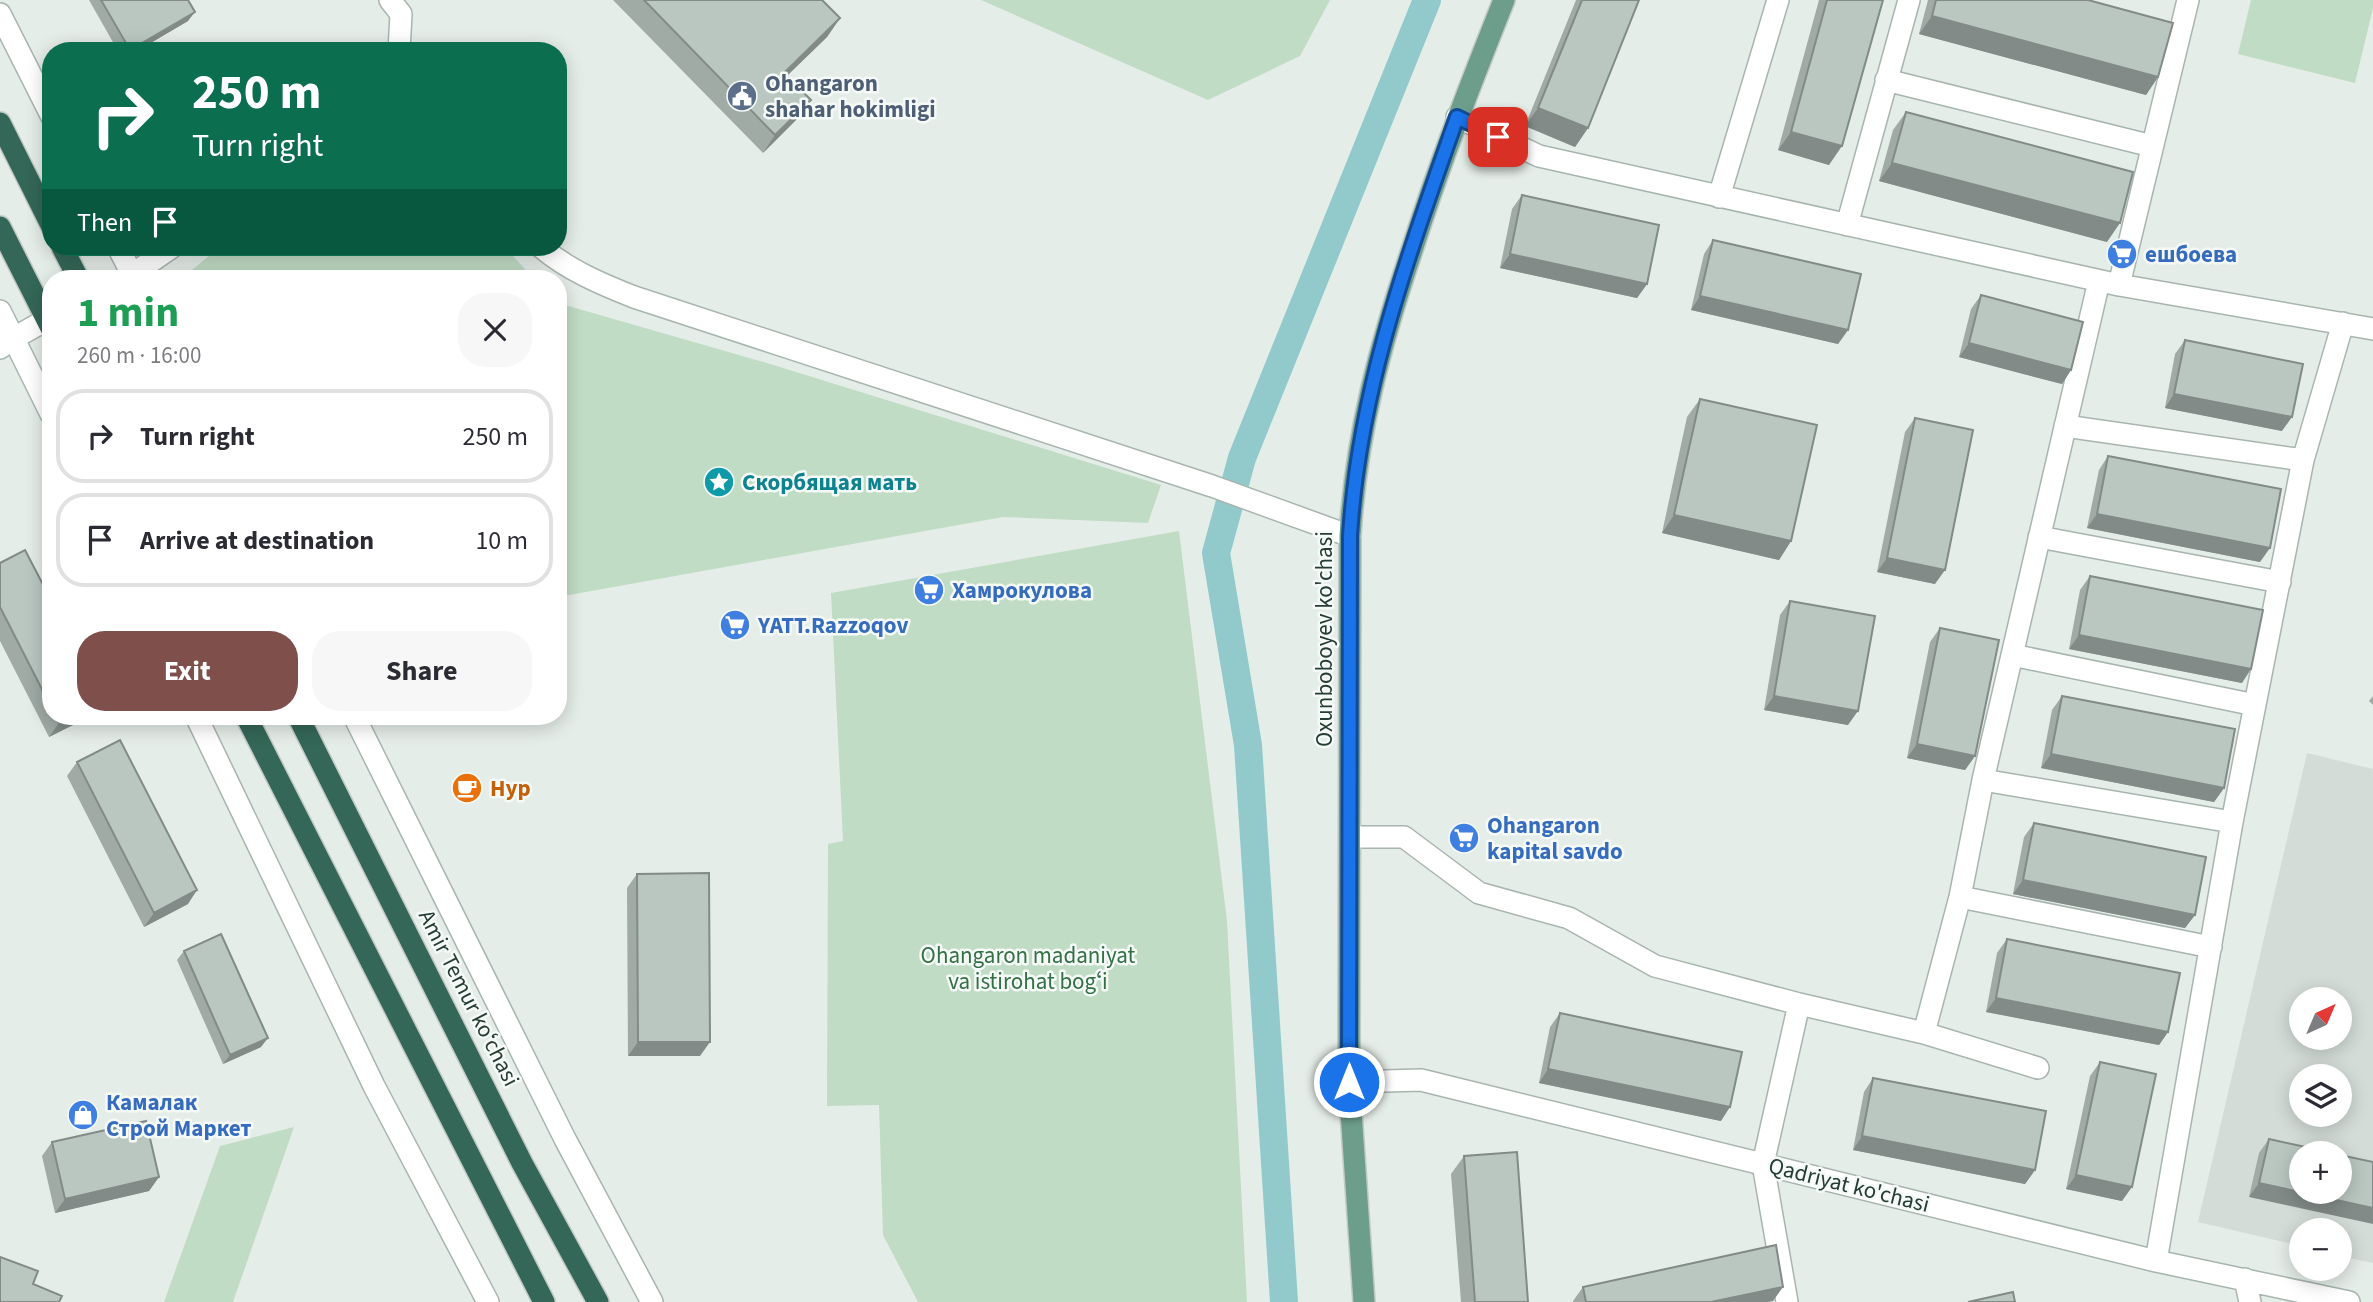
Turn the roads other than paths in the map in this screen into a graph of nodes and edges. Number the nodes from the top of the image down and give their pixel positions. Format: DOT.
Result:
graph roads {
  1 [pos="390,0"];
  2 [pos="1504,0"];
  3 [pos="1777,0"];
  4 [pos="1909,0"];
  5 [pos="2188,0"];
  6 [pos="0,14"];
  7 [pos="399,42"];
  8 [pos="1886,80"];
  9 [pos="42,97"];
  10 [pos="1457,117"];
  11 [pos="0,123"];
  12 [pos="2152,146"];
  13 [pos="1719,197"];
  14 [pos="42,207"];
  15 [pos="1847,225"];
  16 [pos="0,227"];
  17 [pos="160,256"];
  18 [pos="551,256"];
  19 [pos="141,270"];
  20 [pos="2109,283"];
  21 [pos="42,308"];
  22 [pos="0,311"];
  23 [pos="2343,323"];
  24 [pos="42,326"];
  25 [pos="2373,329"];
  26 [pos="7,343"];
  27 [pos="42,399"];
  28 [pos="2065,426"];
  29 [pos="2303,460"];
  30 [pos="1350,536"];
  31 [pos="2039,537"];
  32 [pos="2280,582"];
  33 [pos="2012,655"];
  34 [pos="2255,705"];
  35 [pos="200,725"];
  36 [pos="251,725"];
  37 [pos="303,725"];
  38 [pos="358,725"];
  39 [pos="1983,780"];
  40 [pos="2232,821"];
  41 [pos="1350,837"];
  42 [pos="1960,898"];
  43 [pos="2211,947"];
  44 [pos="1799,1004"];
  45 [pos="1924,1033"];
  46 [pos="2038,1068"];
  47 [pos="1349,1082"];
  48 [pos="1763,1164"];
  49 [pos="2156,1261"];
  50 [pos="2245,1279"];
  51 [pos="488,1302"];
  52 [pos="544,1302"];
  53 [pos="598,1302"];
  54 [pos="652,1302"];
  55 [pos="1364,1302"];
  56 [pos="1787,1302"];
  57 [pos="2250,1302"];
  58 [pos="2349,1302"];
  1 -- 7 [label="street"];
  2 -- 10 [label="main road, Oxunboboyev ko'chasi"];
  3 -- 13 [label="street"];
  4 -- 8 [label="street"];
  5 -- 12 [label="street"];
  6 -- 9 [label="street"];
  8 -- 12 [label="street"];
  8 -- 15 [label="street"];
  10 -- 13 [label="street"];
  10 -- 30 [label="main road, Oxunboboyev ko'chasi"];
  11 -- 14 [label="highway"];
  12 -- 20 [label="street"];
  13 -- 15 [label="street"];
  15 -- 20 [label="street"];
  16 -- 21 [label="highway"];
  17 -- 19 [label="street"];
  18 -- 30 [label="street"];
  20 -- 23 [label="street"];
  20 -- 28 [label="street"];
  22 -- 26 [label="street"];
  23 -- 25 [label="street"];
  23 -- 29 [label="street"];
  24 -- 26 [label="street"];
  26 -- 27 [label="street"];
  28 -- 29 [label="street"];
  28 -- 31 [label="street"];
  29 -- 32 [label="street"];
  30 -- 41 [label="main road, Oxunboboyev ko'chasi"];
  31 -- 32 [label="street"];
  31 -- 33 [label="street"];
  32 -- 34 [label="street"];
  33 -- 34 [label="street"];
  33 -- 39 [label="street"];
  34 -- 40 [label="street"];
  35 -- 51 [label="street"];
  36 -- 52 [label="highway"];
  37 -- 53 [label="highway, Amir Temur koʻchasi"];
  38 -- 54 [label="street"];
  39 -- 40 [label="street"];
  39 -- 42 [label="street"];
  40 -- 43 [label="street"];
  41 -- 44 [label="street"];
  41 -- 47 [label="main road, Oxunboboyev ko'chasi"];
  42 -- 43 [label="street"];
  42 -- 45 [label="street"];
  43 -- 49 [label="street"];
  44 -- 45 [label="street"];
  44 -- 48 [label="street"];
  45 -- 46 [label="street"];
  47 -- 48 [label="street, Qadriyat ko'chasi"];
  47 -- 55 [label="main road, Oxunboboyev ko'chasi"];
  48 -- 49 [label="street, Qadriyat ko'chasi"];
  48 -- 56 [label="street"];
  49 -- 50 [label="street, Qadriyat ko'chasi"];
  50 -- 57 [label="street"];
  50 -- 58 [label="street, Qadriyat ko'chasi"];
}
